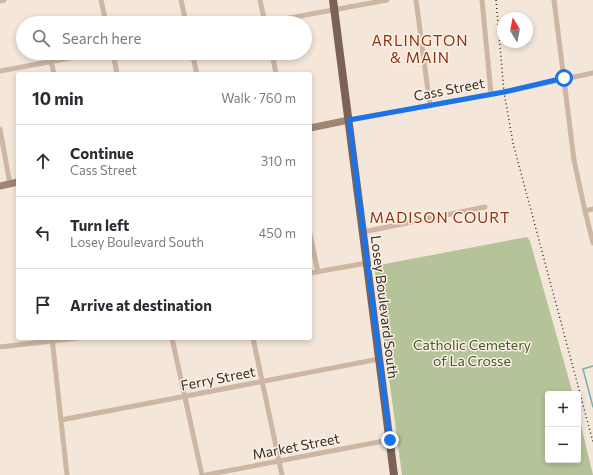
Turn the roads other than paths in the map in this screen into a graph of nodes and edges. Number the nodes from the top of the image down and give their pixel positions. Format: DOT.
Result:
graph roads {
  1 [pos="4,0"];
  2 [pos="101,0"];
  3 [pos="181,0"];
  4 [pos="260,0"];
  5 [pos="333,0"];
  6 [pos="387,0"];
  7 [pos="416,0"];
  8 [pos="482,0"];
  9 [pos="554,0"];
  10 [pos="0,1"];
  11 [pos="335,10"];
  12 [pos="104,16"];
  13 [pos="184,16"];
  14 [pos="263,16"];
  15 [pos="302,16"];
  16 [pos="57,60"];
  17 [pos="114,60"];
  18 [pos="194,60"];
  19 [pos="273,60"];
  20 [pos="51,61"];
  21 [pos="0,71"];
  22 [pos="54,72"];
  23 [pos="117,72"];
  24 [pos="197,72"];
  25 [pos="276,72"];
  26 [pos="593,73"];
  27 [pos="564,78"];
  28 [pos="491,94"];
  29 [pos="430,106"];
  30 [pos="349,120"];
  31 [pos="312,128"];
  32 [pos="0,129"];
  33 [pos="16,182"];
  34 [pos="10,184"];
  35 [pos="0,186"];
  36 [pos="485,207"];
  37 [pos="593,209"];
  38 [pos="585,211"];
  39 [pos="363,232"];
  40 [pos="593,243"];
  41 [pos="312,244"];
  42 [pos="367,263"];
  43 [pos="318,272"];
  44 [pos="312,274"];
  45 [pos="46,340"];
  46 [pos="52,340"];
  47 [pos="172,340"];
  48 [pos="252,340"];
  49 [pos="0,347"];
  50 [pos="379,359"];
  51 [pos="262,381"];
  52 [pos="186,396"];
  53 [pos="61,420"];
  54 [pos="390,440"];
  55 [pos="279,461"];
  56 [pos="67,475"];
  57 [pos="202,475"];
  58 [pos="206,475"];
  59 [pos="282,475"];
  60 [pos="394,475"];
  1 -- 10 [label="street"];
  2 -- 12 [label="street"];
  3 -- 13 [label="street"];
  4 -- 14 [label="street"];
  5 -- 11 [label="main road, Losey Boulevard South"];
  6 -- 11 [label="street"];
  7 -- 29 [label="street"];
  8 -- 28 [label="street"];
  9 -- 27 [label="street"];
  11 -- 15 [label="street"];
  11 -- 30 [label="main road, Losey Boulevard South"];
  16 -- 20 [label="street"];
  17 -- 23 [label="street"];
  18 -- 24 [label="street"];
  19 -- 25 [label="street"];
  20 -- 21 [label="street"];
  20 -- 22 [label="street"];
  26 -- 27 [label="street, Cass Street"];
  27 -- 28 [label="street, Cass Street"];
  27 -- 38 [label="street"];
  28 -- 29 [label="street, Cass Street"];
  29 -- 30 [label="street, Cass Street"];
  30 -- 31 [label="street, Cass Street"];
  30 -- 39 [label="main road, Losey Boulevard South"];
  32 -- 34 [label="street"];
  33 -- 34 [label="street"];
  34 -- 35 [label="street"];
  36 -- 39 [label="street"];
  37 -- 38 [label="street"];
  38 -- 40 [label="street"];
  39 -- 42 [label="main road, Losey Boulevard South"];
  41 -- 43 [label="street"];
  42 -- 43 [label="street"];
  42 -- 50 [label="main road, Losey Boulevard South"];
  43 -- 44 [label="street"];
  45 -- 49 [label="street"];
  46 -- 53 [label="street"];
  47 -- 52 [label="street"];
  48 -- 51 [label="street"];
  50 -- 51 [label="street, Ferry Street"];
  50 -- 54 [label="main road, Losey Boulevard South"];
  51 -- 52 [label="street, Ferry Street"];
  51 -- 55 [label="street"];
  52 -- 53 [label="street, Ferry Street"];
  52 -- 57 [label="street"];
  53 -- 56 [label="street"];
  54 -- 55 [label="street, Market Street"];
  54 -- 60 [label="main road, Losey Boulevard South"];
  55 -- 58 [label="street, Market Street"];
  55 -- 59 [label="street"];
}
